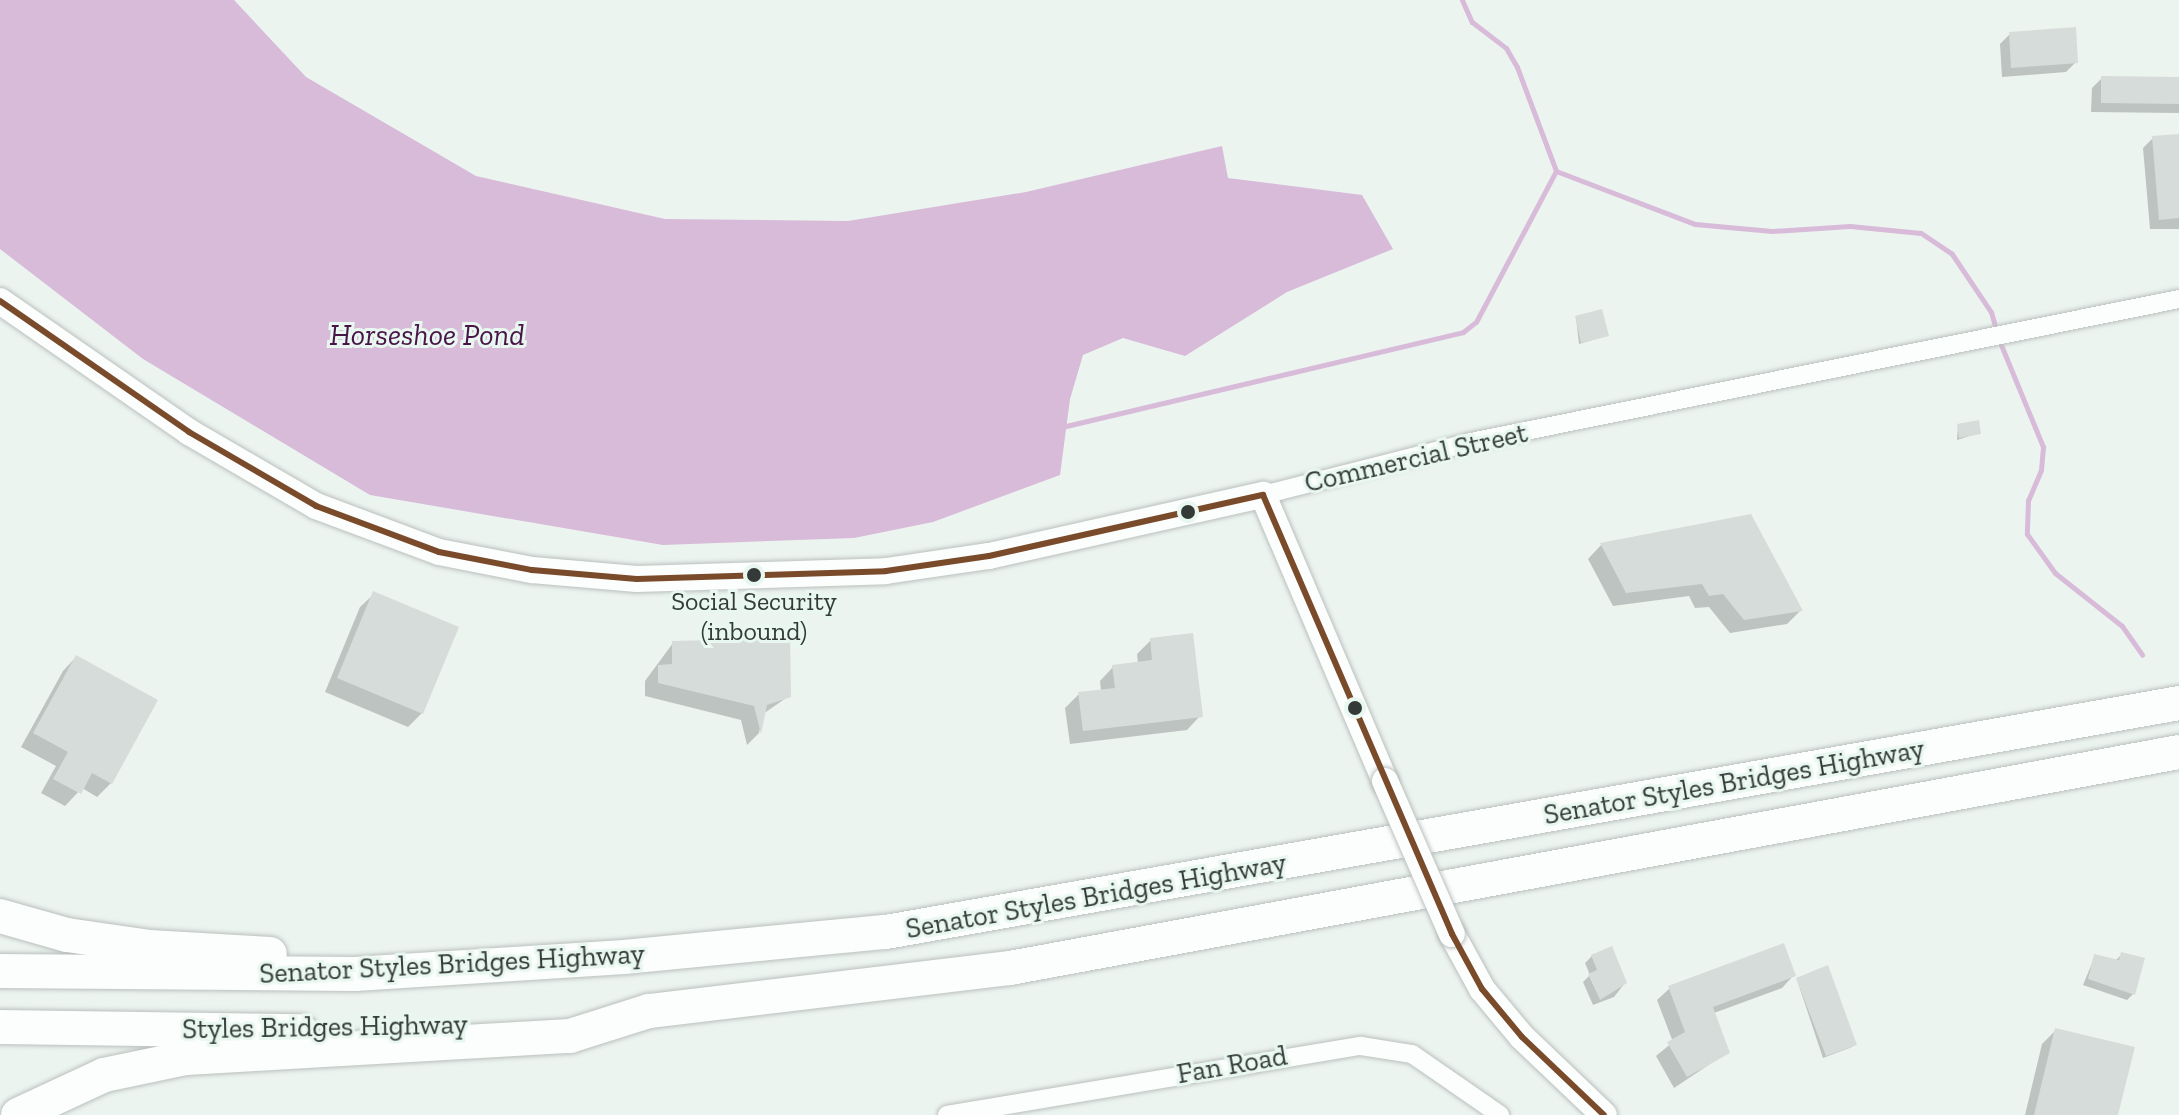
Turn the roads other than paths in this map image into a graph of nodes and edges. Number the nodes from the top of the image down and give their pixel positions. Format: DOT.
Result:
graph roads {
  1 [pos="2179,299"];
  2 [pos="0,301"];
  3 [pos="1263,495"];
  4 [pos="2179,703"];
  5 [pos="2179,752"];
  6 [pos="0,916"];
  7 [pos="482,965"];
  8 [pos="0,971"];
  9 [pos="649,1011"];
  10 [pos="0,1027"];
  11 [pos="18,1115"];
  12 [pos="947,1115"];
  13 [pos="1500,1115"];
  14 [pos="1604,1115"];
  1 -- 3 [label="street, Commercial Street"];
  2 -- 3 [label="street, Commercial Street"];
  3 -- 14 [label="street, bridge"];
  4 -- 7 [label="highway, Senator Styles Bridges Highway"];
  5 -- 9 [label="highway"];
  6 -- 7 [label="highway"];
  7 -- 8 [label="highway, Senator Styles Bridges Highway"];
  9 -- 10 [label="highway, Styles Bridges Highway"];
  9 -- 11 [label="highway"];
  12 -- 13 [label="street, Fan Road"];
}
